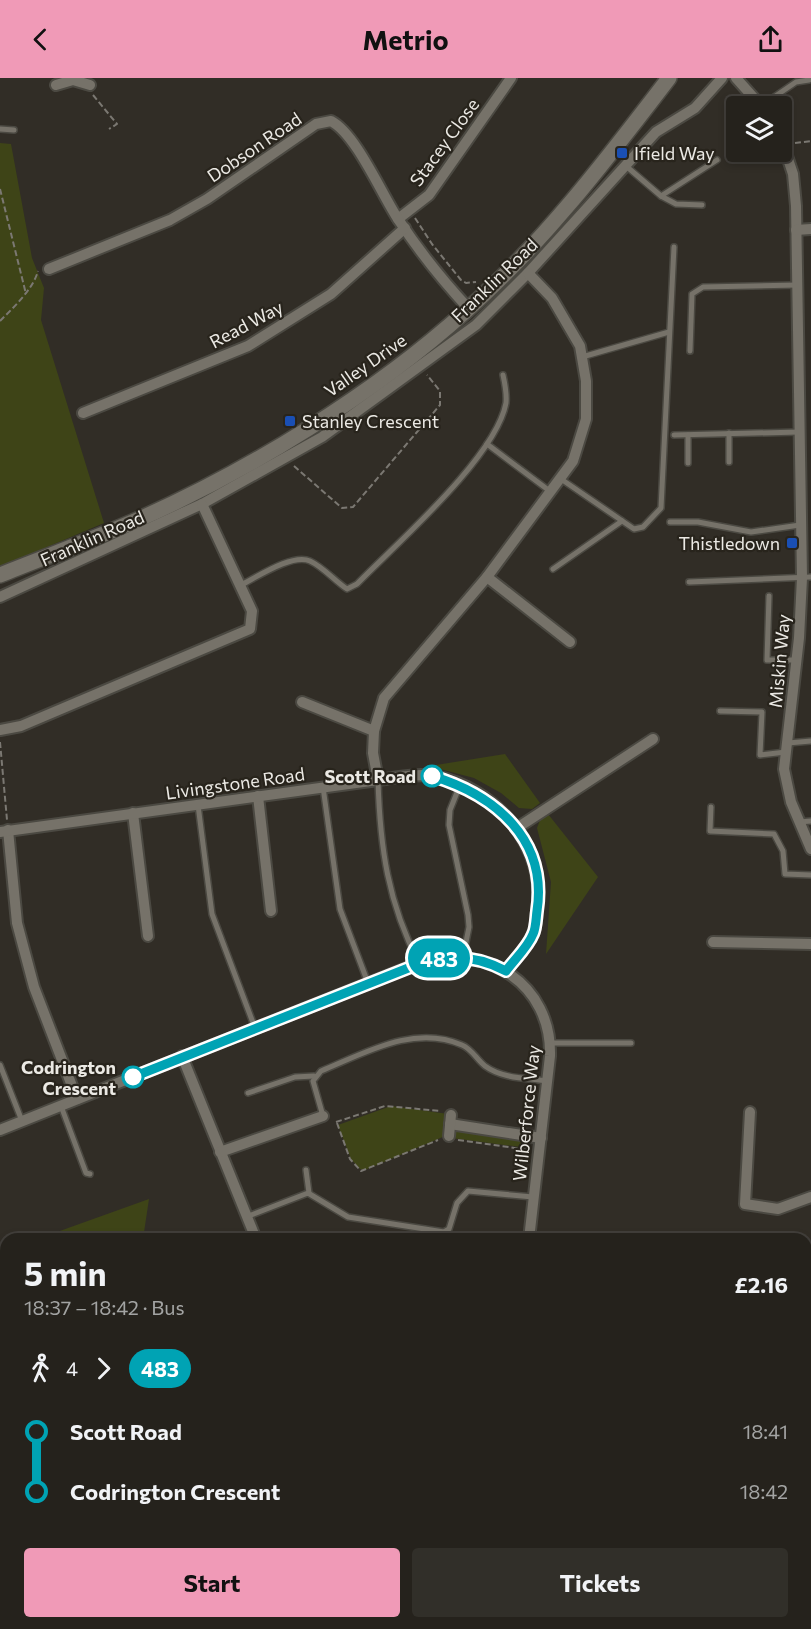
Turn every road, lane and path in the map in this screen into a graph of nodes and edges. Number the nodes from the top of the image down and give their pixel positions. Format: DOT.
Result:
graph roads {
  1 [pos="511,78"];
  2 [pos="669,78"];
  3 [pos="722,78"];
  4 [pos="736,78"];
  5 [pos="73,79"];
  6 [pos="809,80"];
  7 [pos="56,85"];
  8 [pos="90,88"];
  9 [pos="752,96"];
  10 [pos="776,96"];
  11 [pos="0,129"];
  12 [pos="109,129"];
  13 [pos="14,130"];
  14 [pos="811,141"];
  15 [pos="792,142"];
  16 [pos="717,160"];
  17 [pos="788,162"];
  18 [pos="626,166"];
  19 [pos="0,189"];
  20 [pos="661,196"];
  21 [pos="702,205"];
  22 [pos="414,214"];
  23 [pos="401,224"];
  24 [pos="811,229"];
  25 [pos="796,230"];
  26 [pos="674,247"];
  27 [pos="49,269"];
  28 [pos="528,273"];
  29 [pos="480,280"];
  30 [pos="797,285"];
  31 [pos="26,294"];
  32 [pos="469,309"];
  33 [pos="0,321"];
  34 [pos="669,332"];
  35 [pos="690,351"];
  36 [pos="582,357"];
  37 [pos="419,366"];
  38 [pos="503,375"];
  39 [pos="82,413"];
  40 [pos="799,432"];
  41 [pos="729,434"];
  42 [pos="674,435"];
  43 [pos="688,435"];
  44 [pos="487,444"];
  45 [pos="285,458"];
  46 [pos="729,462"];
  47 [pos="688,463"];
  48 [pos="799,471"];
  49 [pos="811,471"];
  50 [pos="561,478"];
  51 [pos="552,492"];
  52 [pos="202,504"];
  53 [pos="622,521"];
  54 [pos="670,522"];
  55 [pos="800,525"];
  56 [pos="553,569"];
  57 [pos="0,574"];
  58 [pos="487,577"];
  59 [pos="806,578"];
  60 [pos="689,582"];
  61 [pos="241,585"];
  62 [pos="769,596"];
  63 [pos="0,597"];
  64 [pos="570,642"];
  65 [pos="797,660"];
  66 [pos="302,702"];
  67 [pos="720,711"];
  68 [pos="0,730"];
  69 [pos="374,731"];
  70 [pos="0,736"];
  71 [pos="653,739"];
  72 [pos="811,741"];
  73 [pos="787,748"];
  74 [pos="378,780"];
  75 [pos="460,785"];
  76 [pos="323,787"];
  77 [pos="258,796"];
  78 [pos="198,804"];
  79 [pos="711,807"];
  80 [pos="133,813"];
  81 [pos="811,821"];
  82 [pos="799,822"];
  83 [pos="518,828"];
  84 [pos="4,831"];
  85 [pos="811,849"];
  86 [pos="811,875"];
  87 [pos="272,911"];
  88 [pos="148,936"];
  89 [pos="712,942"];
  90 [pos="811,944"];
  91 [pos="464,957"];
  92 [pos="419,963"];
  93 [pos="506,971"];
  94 [pos="368,983"];
  95 [pos="255,1028"];
  96 [pos="550,1043"];
  97 [pos="631,1043"];
  98 [pos="182,1056"];
  99 [pos="0,1065"];
  100 [pos="314,1076"];
  101 [pos="548,1081"];
  102 [pos="248,1093"];
  103 [pos="77,1099"];
  104 [pos="61,1105"];
  105 [pos="750,1112"];
  106 [pos="322,1116"];
  107 [pos="448,1117"];
  108 [pos="22,1121"];
  109 [pos="337,1123"];
  110 [pos="0,1130"];
  111 [pos="447,1138"];
  112 [pos="541,1138"];
  113 [pos="530,1150"];
  114 [pos="220,1152"];
  115 [pos="306,1170"];
  116 [pos="90,1174"];
  117 [pos="309,1193"];
  118 [pos="534,1197"];
  119 [pos="811,1197"];
  120 [pos="245,1217"];
  121 [pos="252,1233"];
  122 [pos="530,1233"];
  1 -- 23 [label="street, Stacey Close"];
  2 -- 32 [label="street, Valley Drive"];
  3 -- 18 [label="street, Franklin Road"];
  4 -- 9 [label="street"];
  5 -- 7 [label="street"];
  5 -- 8 [label="street"];
  6 -- 10 [label="lane"];
  8 -- 12 [label="path"];
  11 -- 13 [label="lane"];
  14 -- 15 [label="path"];
  16 -- 20 [label="lane"];
  17 -- 25 [label="street"];
  18 -- 20 [label="lane"];
  18 -- 28 [label="street, Franklin Road"];
  19 -- 31 [label="path"];
  20 -- 21 [label="lane"];
  22 -- 29 [label="path"];
  23 -- 27 [label="street, Dobson Road"];
  23 -- 32 [label="street, Dobson Road"];
  23 -- 39 [label="street, Read Way"];
  24 -- 25 [label="street"];
  25 -- 30 [label="street"];
  26 -- 34 [label="lane"];
  27 -- 31 [label="path"];
  28 -- 36 [label="street"];
  28 -- 37 [label="street, Franklin Road"];
  30 -- 35 [label="lane"];
  30 -- 40 [label="street"];
  31 -- 33 [label="path"];
  32 -- 57 [label="street, Valley Drive"];
  34 -- 36 [label="lane"];
  34 -- 53 [label="lane"];
  36 -- 50 [label="street"];
  37 -- 45 [label="street, Franklin Road"];
  37 -- 45 [label="path"];
  38 -- 44 [label="lane"];
  40 -- 41 [label="lane"];
  40 -- 48 [label="street"];
  41 -- 43 [label="lane"];
  41 -- 46 [label="lane"];
  42 -- 43 [label="lane"];
  43 -- 47 [label="lane"];
  44 -- 51 [label="lane"];
  44 -- 61 [label="lane"];
  45 -- 52 [label="street, Franklin Road"];
  48 -- 49 [label="street"];
  48 -- 55 [label="street, Miskin Way"];
  50 -- 51 [label="street"];
  50 -- 53 [label="lane"];
  51 -- 58 [label="street"];
  52 -- 61 [label="street"];
  52 -- 63 [label="street, Franklin Road"];
  53 -- 56 [label="lane"];
  54 -- 55 [label="lane"];
  55 -- 59 [label="street, Miskin Way"];
  58 -- 64 [label="street"];
  58 -- 69 [label="street"];
  59 -- 60 [label="lane"];
  59 -- 65 [label="street, Miskin Way"];
  61 -- 68 [label="street"];
  62 -- 65 [label="lane"];
  65 -- 73 [label="street, Miskin Way"];
  66 -- 69 [label="street"];
  67 -- 73 [label="lane"];
  69 -- 74 [label="street"];
  70 -- 84 [label="path"];
  71 -- 83 [label="street"];
  72 -- 73 [label="lane"];
  73 -- 82 [label="street, Miskin Way"];
  74 -- 75 [label="street, Livingstone Road"];
  74 -- 76 [label="street, Livingstone Road"];
  74 -- 92 [label="lane"];
  75 -- 83 [label="street, Livingstone Road"];
  75 -- 91 [label="lane"];
  76 -- 77 [label="street, Livingstone Road"];
  76 -- 94 [label="lane"];
  77 -- 78 [label="street, Livingstone Road"];
  77 -- 87 [label="street"];
  78 -- 80 [label="street, Livingstone Road"];
  78 -- 95 [label="lane"];
  79 -- 86 [label="lane"];
  80 -- 84 [label="street, Livingstone Road"];
  80 -- 88 [label="street"];
  81 -- 82 [label="lane"];
  82 -- 85 [label="street, Miskin Way"];
  83 -- 93 [label="street, Livingstone Road"];
  84 -- 103 [label="street"];
  89 -- 90 [label="street"];
  91 -- 92 [label="street, Wilberforce Way"];
  91 -- 93 [label="street, Wilberforce Way"];
  92 -- 94 [label="street, Wilberforce Way"];
  93 -- 96 [label="street, Wilberforce Way"];
  94 -- 95 [label="street, Wilberforce Way"];
  95 -- 98 [label="street, Wilberforce Way"];
  96 -- 97 [label="lane"];
  96 -- 101 [label="street, Wilberforce Way"];
  98 -- 103 [label="street, Wilberforce Way"];
  98 -- 114 [label="street"];
  99 -- 108 [label="lane"];
  100 -- 101 [label="lane"];
  100 -- 102 [label="lane"];
  100 -- 106 [label="lane"];
  101 -- 112 [label="street, Wilberforce Way"];
  103 -- 104 [label="street, Wilberforce Way"];
  104 -- 108 [label="street, Wilberforce Way"];
  104 -- 116 [label="lane"];
  105 -- 119 [label="street"];
  106 -- 109 [label="path"];
  106 -- 114 [label="street"];
  107 -- 109 [label="path"];
  107 -- 111 [label="street"];
  107 -- 112 [label="street"];
  108 -- 110 [label="street, Wilberforce Way"];
  109 -- 111 [label="path"];
  111 -- 113 [label="path"];
  112 -- 118 [label="street, Wilberforce Way"];
  114 -- 120 [label="street"];
  115 -- 117 [label="lane"];
  117 -- 118 [label="lane"];
  117 -- 120 [label="lane"];
  118 -- 122 [label="street, Wilberforce Way"];
  120 -- 121 [label="street"];
}
